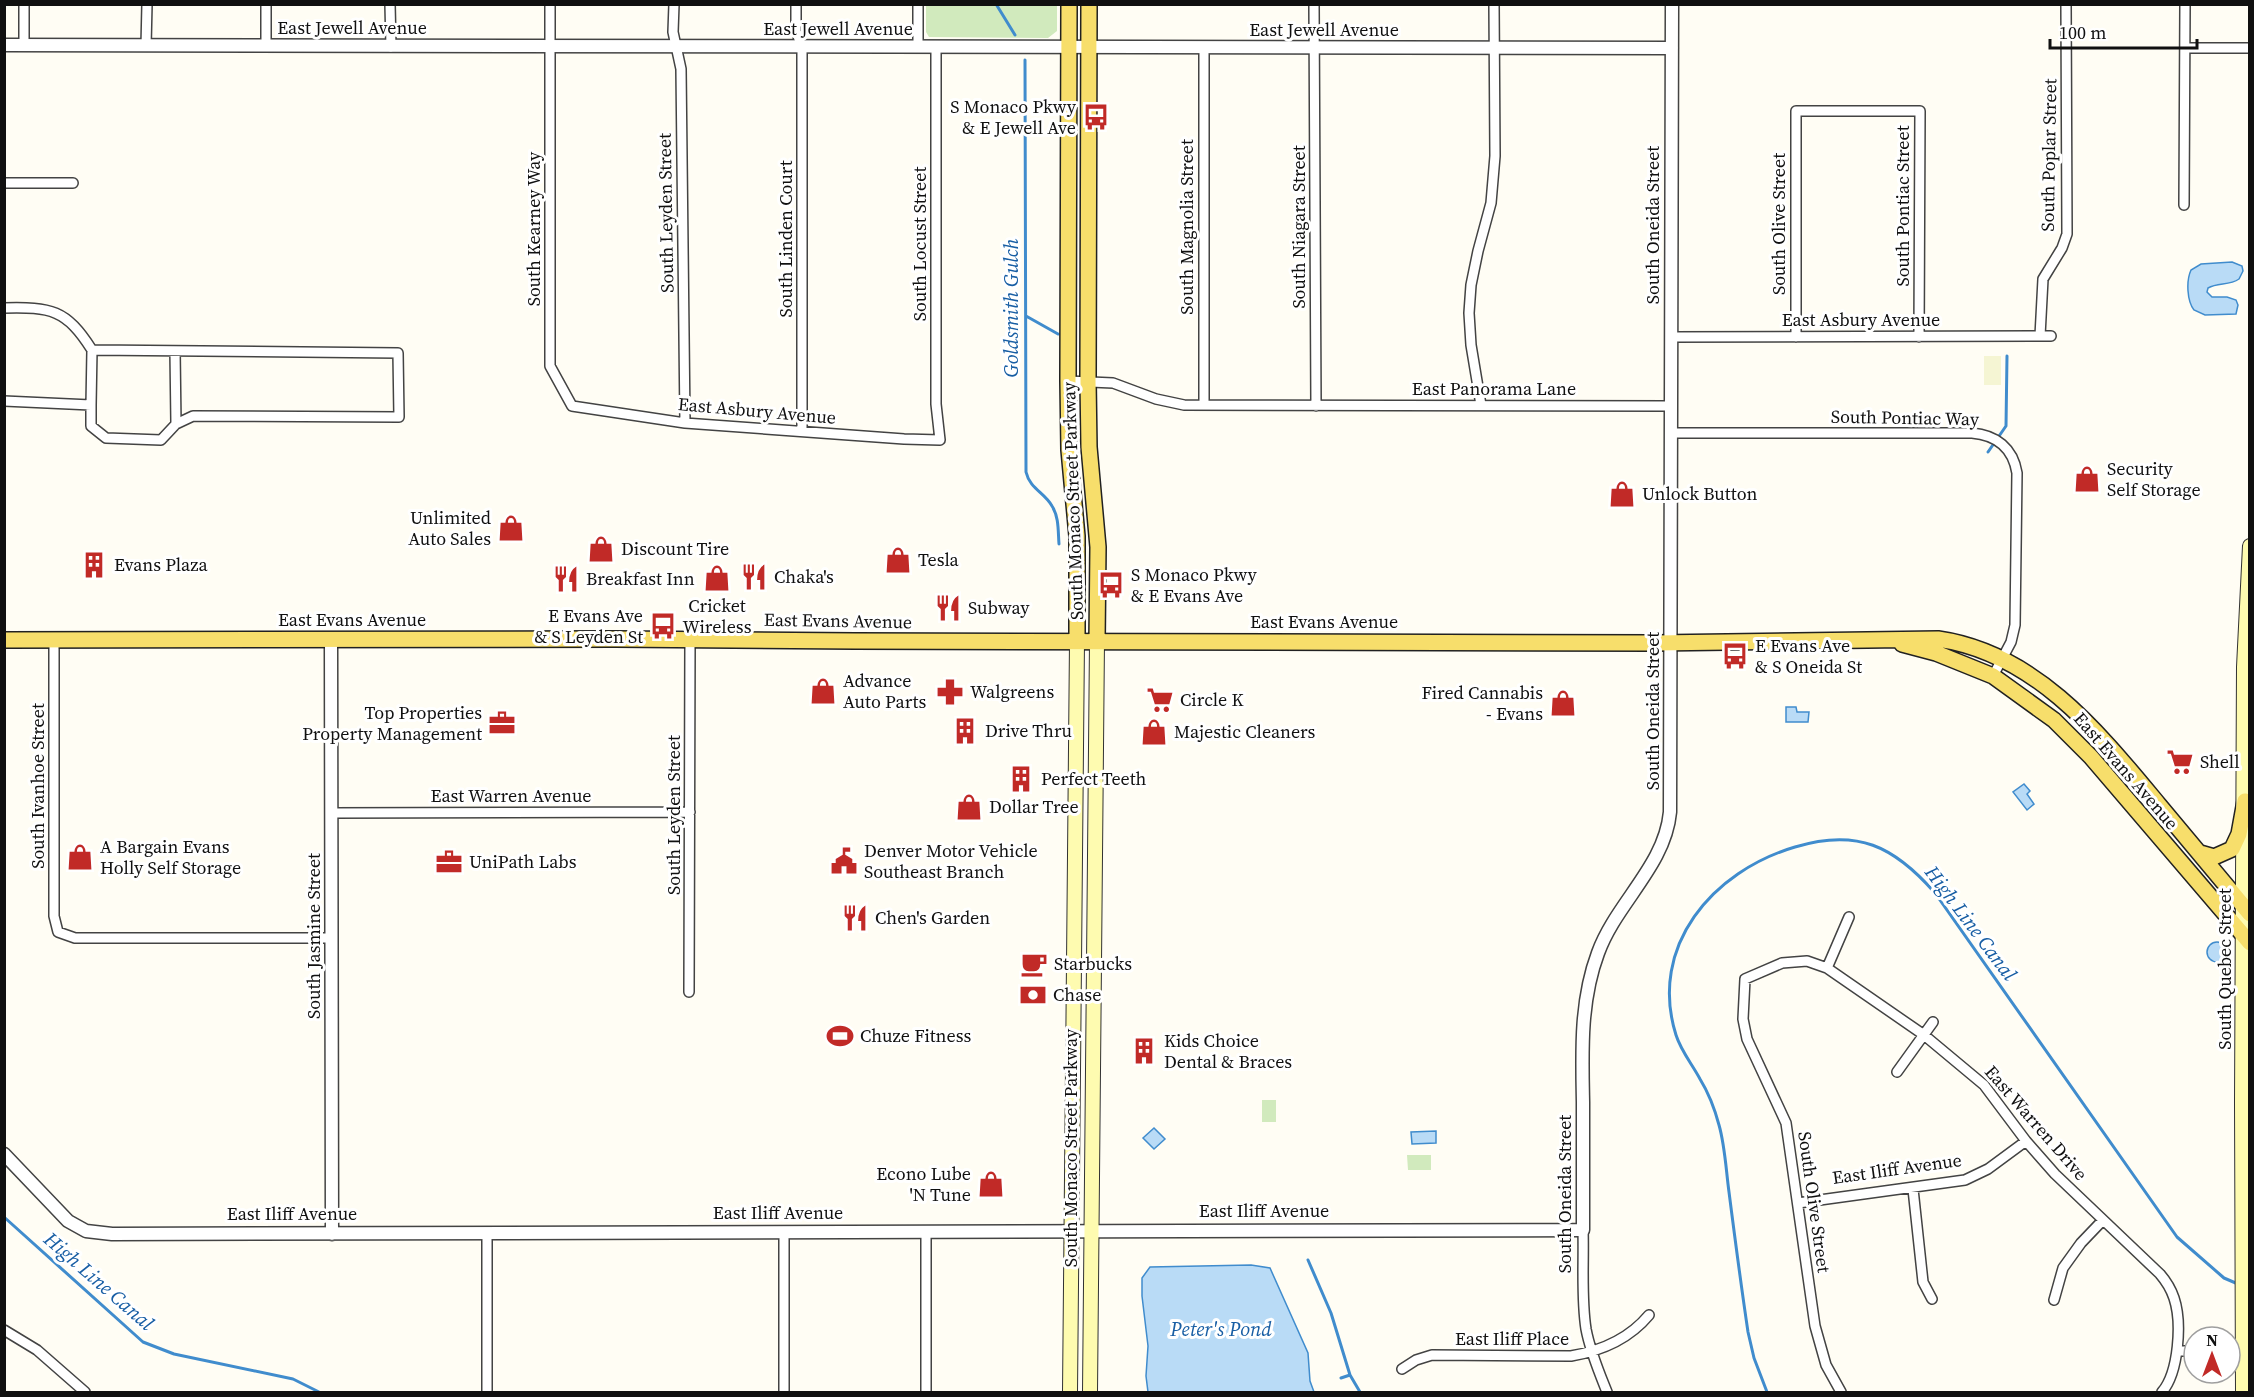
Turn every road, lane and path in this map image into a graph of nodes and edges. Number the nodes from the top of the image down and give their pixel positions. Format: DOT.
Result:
graph roads {
  1 [pos="24,4"];
  2 [pos="147,4"];
  3 [pos="266,4"];
  4 [pos="390,4"];
  5 [pos="550,4"];
  6 [pos="674,4"];
  7 [pos="796,4"];
  8 [pos="918,4"];
  9 [pos="1069,4"];
  10 [pos="1089,4"];
  11 [pos="1314,4"];
  12 [pos="1494,4"];
  13 [pos="1672,4"];
  14 [pos="2066,4"];
  15 [pos="2186,4"];
  16 [pos="4,45"];
  17 [pos="550,45"];
  18 [pos="24,46"];
  19 [pos="146,46"];
  20 [pos="266,46"];
  21 [pos="676,46"];
  22 [pos="391,47"];
  23 [pos="802,47"];
  24 [pos="918,47"];
  25 [pos="936,47"];
  26 [pos="1069,48"];
  27 [pos="1089,48"];
  28 [pos="1204,48"];
  29 [pos="1314,48"];
  30 [pos="1494,48"];
  31 [pos="1672,48"];
  32 [pos="2186,48"];
  33 [pos="2250,48"];
  34 [pos="1920,111"];
  35 [pos="4,183"];
  36 [pos="73,183"];
  37 [pos="2184,205"];
  38 [pos="4,308"];
  39 [pos="2040,336"];
  40 [pos="2051,336"];
  41 [pos="1671,337"];
  42 [pos="1796,337"];
  43 [pos="1919,337"];
  44 [pos="92,350"];
  45 [pos="175,351"];
  46 [pos="1068,381"];
  47 [pos="1088,381"];
  48 [pos="4,401"];
  49 [pos="91,405"];
  50 [pos="1204,405"];
  51 [pos="1481,405"];
  52 [pos="572,406"];
  53 [pos="1316,406"];
  54 [pos="1671,406"];
  55 [pos="685,423"];
  56 [pos="176,424"];
  57 [pos="802,431"];
  58 [pos="1671,433"];
  59 [pos="940,440"];
  60 [pos="2250,546"];
  61 [pos="331,639"];
  62 [pos="690,639"];
  63 [pos="4,640"];
  64 [pos="54,640"];
  65 [pos="1887,640"];
  66 [pos="1077,641"];
  67 [pos="1097,641"];
  68 [pos="1671,642"];
  69 [pos="2002,659"];
  70 [pos="1993,676"];
  71 [pos="2247,731"];
  72 [pos="2245,801"];
  73 [pos="690,812"];
  74 [pos="332,813"];
  75 [pos="2200,853"];
  76 [pos="2246,910"];
  77 [pos="1849,917"];
  78 [pos="332,938"];
  79 [pos="2246,939"];
  80 [pos="1827,968"];
  81 [pos="688,992"];
  82 [pos="1743,1019"];
  83 [pos="1933,1022"];
  84 [pos="1924,1035"];
  85 [pos="1897,1072"];
  86 [pos="2026,1141"];
  87 [pos="4,1154"];
  88 [pos="1913,1189"];
  89 [pos="1798,1203"];
  90 [pos="2103,1220"];
  91 [pos="1583,1230"];
  92 [pos="1070,1231"];
  93 [pos="1090,1231"];
  94 [pos="784,1232"];
  95 [pos="926,1232"];
  96 [pos="332,1233"];
  97 [pos="488,1233"];
  98 [pos="1932,1299"];
  99 [pos="2054,1300"];
  100 [pos="1649,1315"];
  101 [pos="4,1330"];
  102 [pos="2177,1351"];
  103 [pos="2182,1351"];
  104 [pos="2243,1352"];
  105 [pos="1592,1353"];
  106 [pos="1402,1369"];
  107 [pos="85,1392"];
  108 [pos="487,1392"];
  109 [pos="784,1392"];
  110 [pos="926,1392"];
  111 [pos="1070,1392"];
  112 [pos="1090,1392"];
  113 [pos="1607,1392"];
  114 [pos="1841,1392"];
  115 [pos="2162,1392"];
  116 [pos="2243,1392"];
  1 -- 18 [label="street"];
  2 -- 19 [label="street"];
  3 -- 20 [label="street"];
  4 -- 22 [label="street"];
  5 -- 17 [label="street, South Kearney Way"];
  6 -- 21 [label="street, South Leyden Street"];
  7 -- 23 [label="street, South Linden Court"];
  8 -- 24 [label="street"];
  9 -- 26 [label="main road, South Monaco Street Parkway"];
  10 -- 27 [label="main road, South Monaco Street Parkway"];
  11 -- 29 [label="street, South Niagara Street"];
  12 -- 30 [label="street"];
  13 -- 31 [label="street, South Oneida Street"];
  14 -- 39 [label="street, South Poplar Street"];
  15 -- 32 [label="street"];
  16 -- 18 [label="street, East Jewell Avenue"];
  17 -- 21 [label="street, East Jewell Avenue"];
  17 -- 22 [label="street, East Jewell Avenue"];
  17 -- 52 [label="street, South Kearney Way"];
  18 -- 19 [label="street, East Jewell Avenue"];
  19 -- 20 [label="street, East Jewell Avenue"];
  20 -- 22 [label="street, East Jewell Avenue"];
  21 -- 23 [label="street, East Jewell Avenue"];
  21 -- 55 [label="street, South Leyden Street"];
  23 -- 24 [label="street, East Jewell Avenue"];
  23 -- 57 [label="street, South Linden Court"];
  24 -- 25 [label="street, East Jewell Avenue"];
  25 -- 26 [label="street, East Jewell Avenue"];
  25 -- 59 [label="street, South Locust Street"];
  26 -- 27 [label="street, East Jewell Avenue"];
  26 -- 46 [label="main road, South Monaco Street Parkway"];
  27 -- 28 [label="street, East Jewell Avenue"];
  27 -- 47 [label="main road, South Monaco Street Parkway"];
  28 -- 29 [label="street, East Jewell Avenue"];
  28 -- 50 [label="street, South Magnolia Street"];
  29 -- 30 [label="street, East Jewell Avenue"];
  29 -- 53 [label="street, South Niagara Street"];
  30 -- 31 [label="street, East Jewell Avenue"];
  30 -- 51 [label="street"];
  31 -- 41 [label="street, South Oneida Street"];
  32 -- 33 [label="street"];
  32 -- 37 [label="street"];
  34 -- 42 [label="street, South Olive Street"];
  34 -- 43 [label="street, South Pontiac Street"];
  35 -- 36 [label="street"];
  38 -- 44 [label="street"];
  39 -- 40 [label="street, East Asbury Avenue"];
  39 -- 43 [label="street, East Asbury Avenue"];
  41 -- 42 [label="street, East Asbury Avenue"];
  41 -- 54 [label="street, South Oneida Street"];
  42 -- 43 [label="street, East Asbury Avenue"];
  44 -- 45 [label="street"];
  44 -- 49 [label="street"];
  45 -- 56 [label="street"];
  45 -- 56 [label="street"];
  46 -- 47 [label="street"];
  46 -- 66 [label="main road, South Monaco Street Parkway"];
  47 -- 50 [label="street"];
  47 -- 67 [label="main road, South Monaco Street Parkway"];
  48 -- 49 [label="street"];
  49 -- 56 [label="street"];
  50 -- 53 [label="street"];
  51 -- 53 [label="street, East Panorama Lane"];
  51 -- 54 [label="street, East Panorama Lane"];
  52 -- 55 [label="street, East Asbury Avenue"];
  54 -- 58 [label="street, South Oneida Street"];
  55 -- 57 [label="street, East Asbury Avenue"];
  57 -- 59 [label="street, East Asbury Avenue"];
  58 -- 68 [label="street, South Oneida Street"];
  58 -- 69 [label="street, South Pontiac Way"];
  60 -- 71 [label="main road, South Quebec Street"];
  61 -- 62 [label="main road, East Evans Avenue"];
  61 -- 64 [label="main road, East Evans Avenue"];
  61 -- 74 [label="street, South Jasmine Street"];
  62 -- 66 [label="main road, East Evans Avenue"];
  62 -- 73 [label="street, South Leyden Street"];
  63 -- 64 [label="main road, East Evans Avenue"];
  64 -- 78 [label="street, South Ivanhoe Street"];
  65 -- 68 [label="main road, East Evans Avenue"];
  65 -- 69 [label="main road, East Evans Avenue"];
  65 -- 70 [label="main road, East Evans Avenue"];
  66 -- 67 [label="main road, East Evans Avenue"];
  66 -- 92 [label="main road, South Monaco Street Parkway"];
  67 -- 68 [label="main road, East Evans Avenue"];
  67 -- 93 [label="main road, South Monaco Street Parkway"];
  68 -- 91 [label="street, South Oneida Street"];
  69 -- 70 [label="street, South Pontiac Way"];
  69 -- 75 [label="main road, East Evans Avenue"];
  70 -- 79 [label="main road, East Evans Avenue"];
  71 -- 72 [label="main road, South Quebec Street"];
  72 -- 75 [label="main road"];
  72 -- 76 [label="main road, South Quebec Street"];
  73 -- 74 [label="street, East Warren Avenue"];
  73 -- 81 [label="street, South Leyden Street"];
  74 -- 78 [label="street, South Jasmine Street"];
  75 -- 76 [label="main road, East Evans Avenue"];
  76 -- 79 [label="main road, South Quebec Street"];
  77 -- 80 [label="street"];
  78 -- 96 [label="street, South Jasmine Street"];
  79 -- 104 [label="main road, South Quebec Street"];
  80 -- 82 [label="street, East Warren Drive"];
  80 -- 84 [label="street, East Warren Drive"];
  82 -- 89 [label="street, South Olive Street"];
  83 -- 84 [label="street"];
  84 -- 85 [label="street"];
  84 -- 86 [label="street, East Warren Drive"];
  86 -- 88 [label="street, East Iliff Avenue"];
  86 -- 90 [label="street, East Warren Drive"];
  87 -- 96 [label="street, East Iliff Avenue"];
  88 -- 89 [label="street, East Iliff Avenue"];
  88 -- 98 [label="street"];
  89 -- 114 [label="street, South Olive Street"];
  90 -- 99 [label="street"];
  90 -- 102 [label="street, East Warren Drive"];
  91 -- 93 [label="street, East Iliff Avenue"];
  91 -- 105 [label="street, South Oneida Street"];
  92 -- 93 [label="street, East Iliff Avenue"];
  92 -- 95 [label="street, East Iliff Avenue"];
  92 -- 111 [label="main road, South Monaco Street Parkway"];
  93 -- 112 [label="main road, South Monaco Street Parkway"];
  94 -- 95 [label="street, East Iliff Avenue"];
  94 -- 97 [label="street, East Iliff Avenue"];
  94 -- 109 [label="street"];
  95 -- 110 [label="street"];
  96 -- 97 [label="street, East Iliff Avenue"];
  97 -- 108 [label="street"];
  100 -- 105 [label="street, East Iliff Place"];
  101 -- 107 [label="street"];
  102 -- 103 [label="street"];
  102 -- 115 [label="street, East Warren Drive"];
  104 -- 116 [label="main road, South Quebec Street"];
  105 -- 106 [label="street, East Iliff Place"];
  105 -- 113 [label="street, South Oneida Street"];
}
